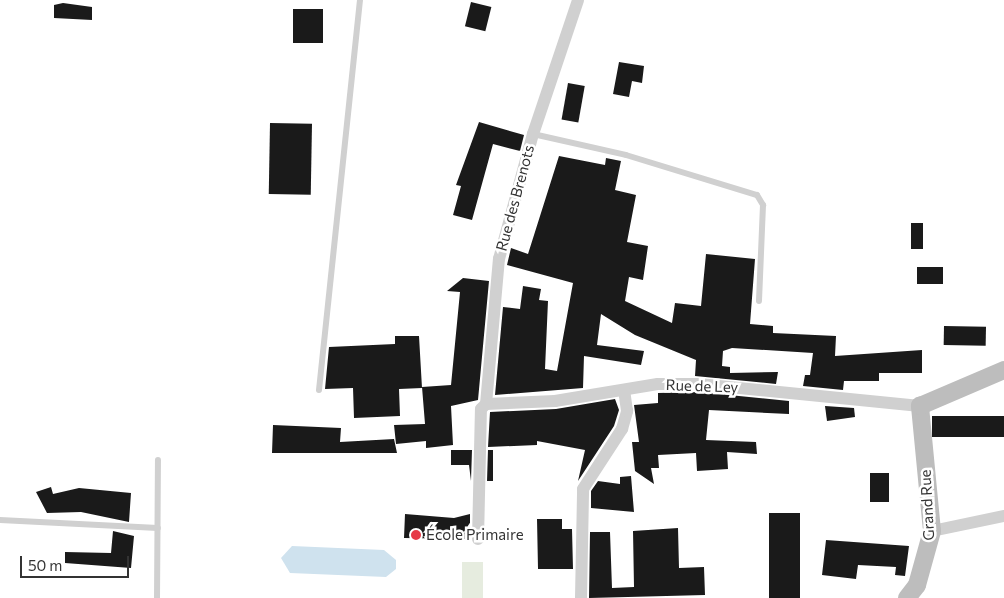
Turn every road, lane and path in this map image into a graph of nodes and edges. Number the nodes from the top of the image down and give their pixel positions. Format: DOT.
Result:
graph roads {
  1 [pos="360,0"];
  2 [pos="578,0"];
  3 [pos="533,134"];
  4 [pos="759,301"];
  5 [pos="1004,370"];
  6 [pos="319,390"];
  7 [pos="624,390"];
  8 [pos="486,404"];
  9 [pos="920,406"];
  10 [pos="158,460"];
  11 [pos="1004,516"];
  12 [pos="0,520"];
  13 [pos="158,528"];
  14 [pos="932,531"];
  15 [pos="478,539"];
  16 [pos="157,598"];
  17 [pos="580,598"];
  18 [pos="907,598"];
  1 -- 6 [label="lane"];
  2 -- 3 [label="street, Rue des Brenots"];
  3 -- 4 [label="lane"];
  3 -- 8 [label="street, Rue des Brenots"];
  5 -- 9 [label="street"];
  7 -- 8 [label="street, Rue de Ley"];
  7 -- 9 [label="street, Rue de Ley"];
  7 -- 17 [label="street"];
  8 -- 15 [label="street, Rue des Brenots"];
  9 -- 14 [label="street, Grand Rue"];
  10 -- 13 [label="lane"];
  11 -- 14 [label="street"];
  12 -- 13 [label="lane"];
  13 -- 16 [label="lane"];
  14 -- 18 [label="street, Grand Rue"];
}
